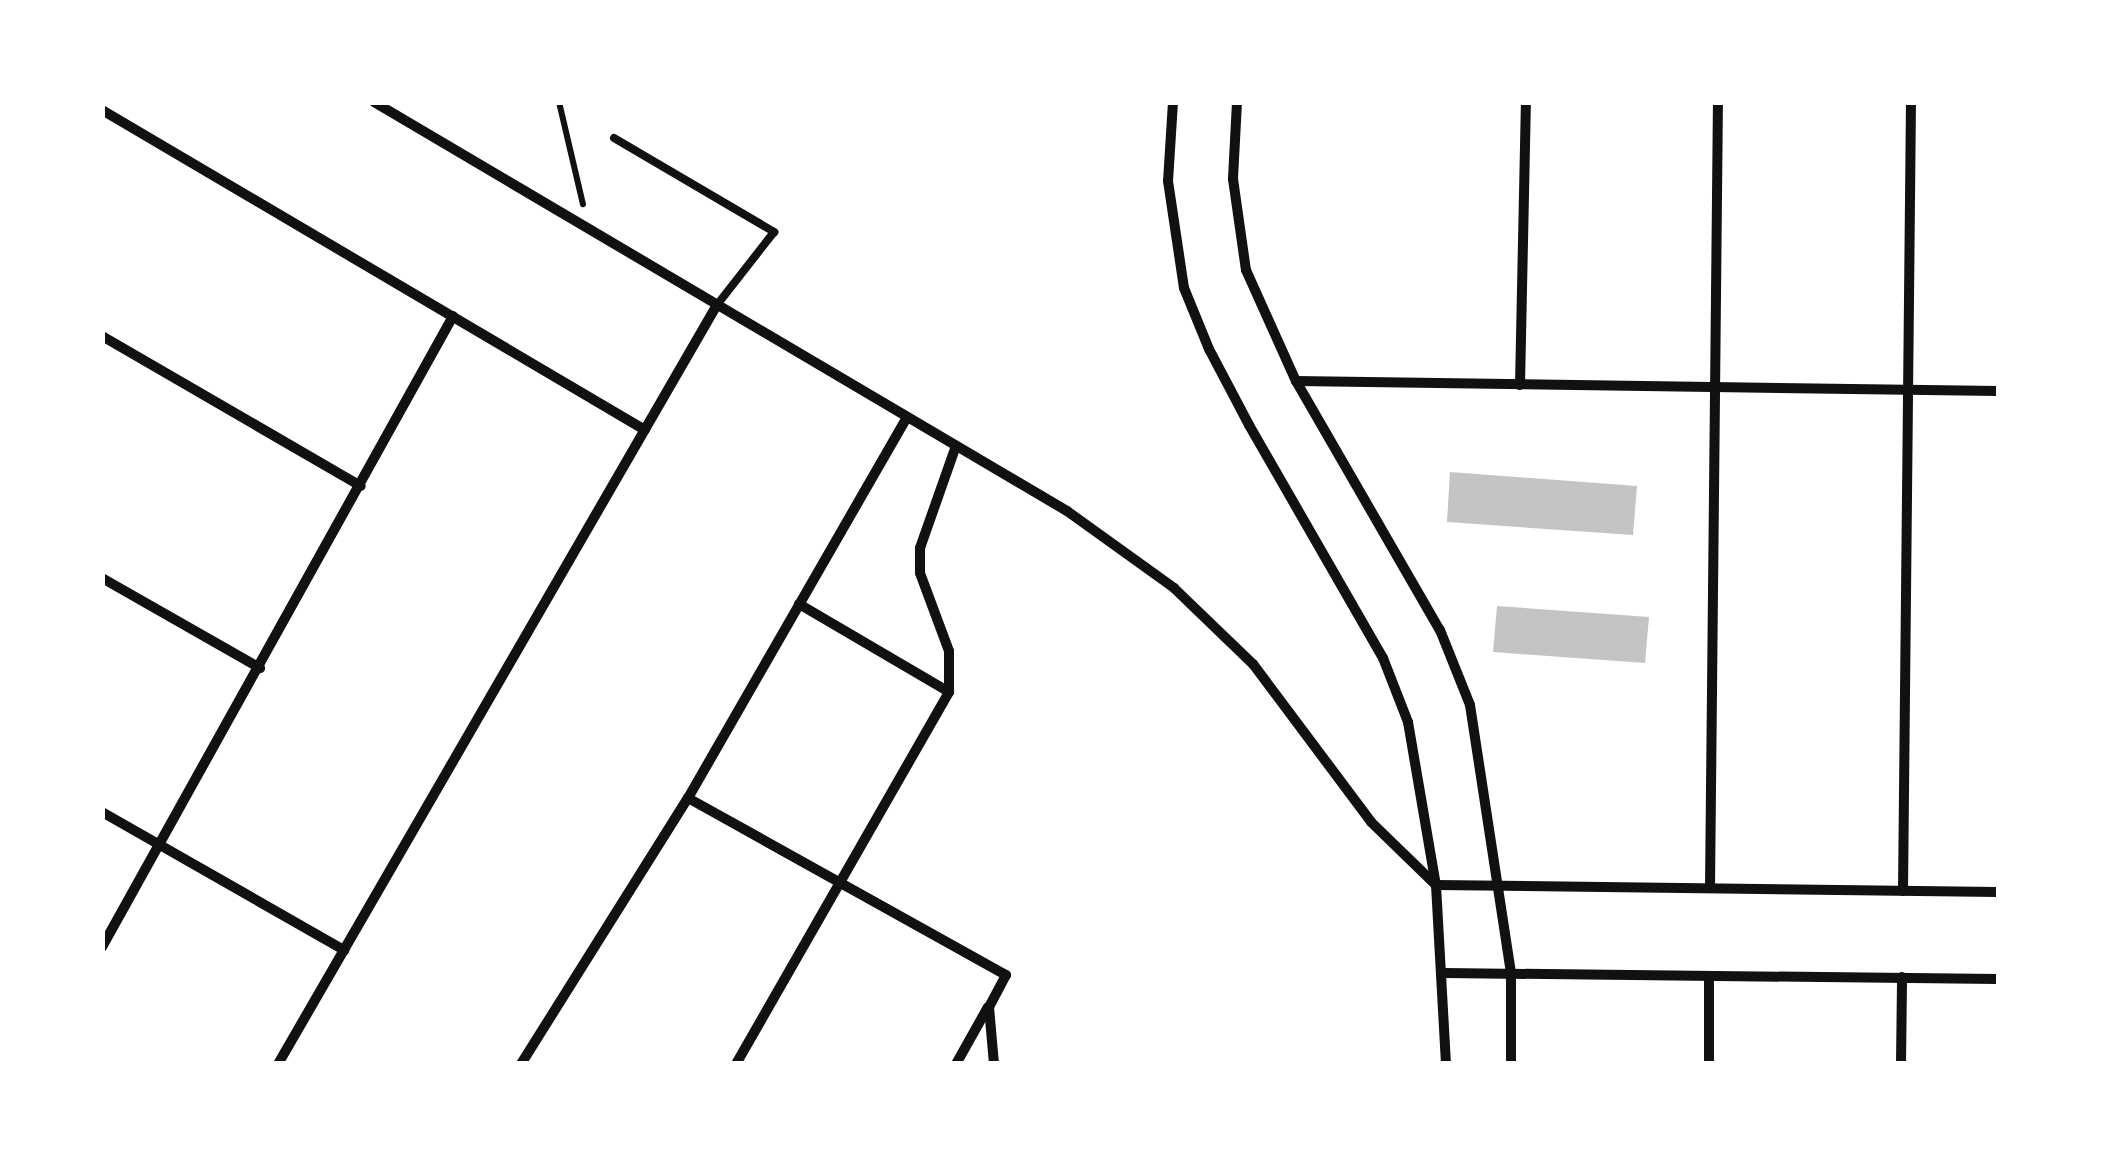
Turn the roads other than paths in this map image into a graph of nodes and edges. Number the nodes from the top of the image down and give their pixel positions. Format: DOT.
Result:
graph roads {
  1 [pos="374,102"];
  2 [pos="1173,102"];
  3 [pos="1237,102"];
  4 [pos="1526,102"];
  5 [pos="1718,102"];
  6 [pos="1911,102"];
  7 [pos="102,110"];
  8 [pos="614,138"];
  9 [pos="717,305"];
  10 [pos="453,316"];
  11 [pos="102,336"];
  12 [pos="1296,381"];
  13 [pos="1520,385"];
  14 [pos="1716,387"];
  15 [pos="1908,390"];
  16 [pos="1998,391"];
  17 [pos="907,417"];
  18 [pos="645,430"];
  19 [pos="956,446"];
  20 [pos="361,486"];
  21 [pos="102,578"];
  22 [pos="799,604"];
  23 [pos="260,668"];
  24 [pos="948,692"];
  25 [pos="688,798"];
  26 [pos="102,812"];
  27 [pos="160,845"];
  28 [pos="838,880"];
  29 [pos="1436,885"];
  30 [pos="1500,886"];
  31 [pos="1710,888"];
  32 [pos="1903,891"];
  33 [pos="1998,892"];
  34 [pos="102,948"];
  35 [pos="344,950"];
  36 [pos="1444,973"];
  37 [pos="1510,974"];
  38 [pos="1902,977"];
  39 [pos="1709,978"];
  40 [pos="1998,978"];
  41 [pos="989,1006"];
  42 [pos="278,1064"];
  43 [pos="522,1064"];
  44 [pos="736,1064"];
  45 [pos="956,1064"];
  46 [pos="994,1064"];
  47 [pos="1446,1064"];
  48 [pos="1511,1064"];
  49 [pos="1708,1064"];
  50 [pos="1901,1064"];
  1 -- 9 [label="street"];
  2 -- 29 [label="street"];
  3 -- 12 [label="street"];
  4 -- 13 [label="street"];
  5 -- 14 [label="street"];
  6 -- 15 [label="street"];
  7 -- 10 [label="street"];
  8 -- 9 [label="lane"];
  9 -- 17 [label="street"];
  9 -- 18 [label="street"];
  10 -- 18 [label="street"];
  10 -- 20 [label="street"];
  11 -- 20 [label="street"];
  12 -- 13 [label="street"];
  12 -- 30 [label="street"];
  13 -- 14 [label="street"];
  14 -- 15 [label="street"];
  14 -- 31 [label="street"];
  15 -- 16 [label="street"];
  15 -- 32 [label="street"];
  17 -- 19 [label="street"];
  17 -- 22 [label="street"];
  18 -- 35 [label="street"];
  19 -- 24 [label="street"];
  19 -- 29 [label="street"];
  20 -- 23 [label="street"];
  21 -- 23 [label="street"];
  22 -- 24 [label="street"];
  22 -- 25 [label="street"];
  23 -- 27 [label="street"];
  24 -- 28 [label="street"];
  25 -- 28 [label="street"];
  25 -- 43 [label="street"];
  26 -- 27 [label="street"];
  27 -- 34 [label="street"];
  27 -- 35 [label="street"];
  28 -- 41 [label="street"];
  28 -- 44 [label="street"];
  29 -- 30 [label="street"];
  29 -- 36 [label="street"];
  30 -- 31 [label="street"];
  30 -- 37 [label="street"];
  31 -- 32 [label="street"];
  32 -- 33 [label="street"];
  35 -- 42 [label="street"];
  36 -- 37 [label="street"];
  36 -- 47 [label="street"];
  37 -- 39 [label="street"];
  37 -- 48 [label="street"];
  38 -- 39 [label="street"];
  38 -- 40 [label="street"];
  38 -- 50 [label="street"];
  39 -- 49 [label="street"];
  41 -- 45 [label="street"];
  41 -- 46 [label="street"];
}
